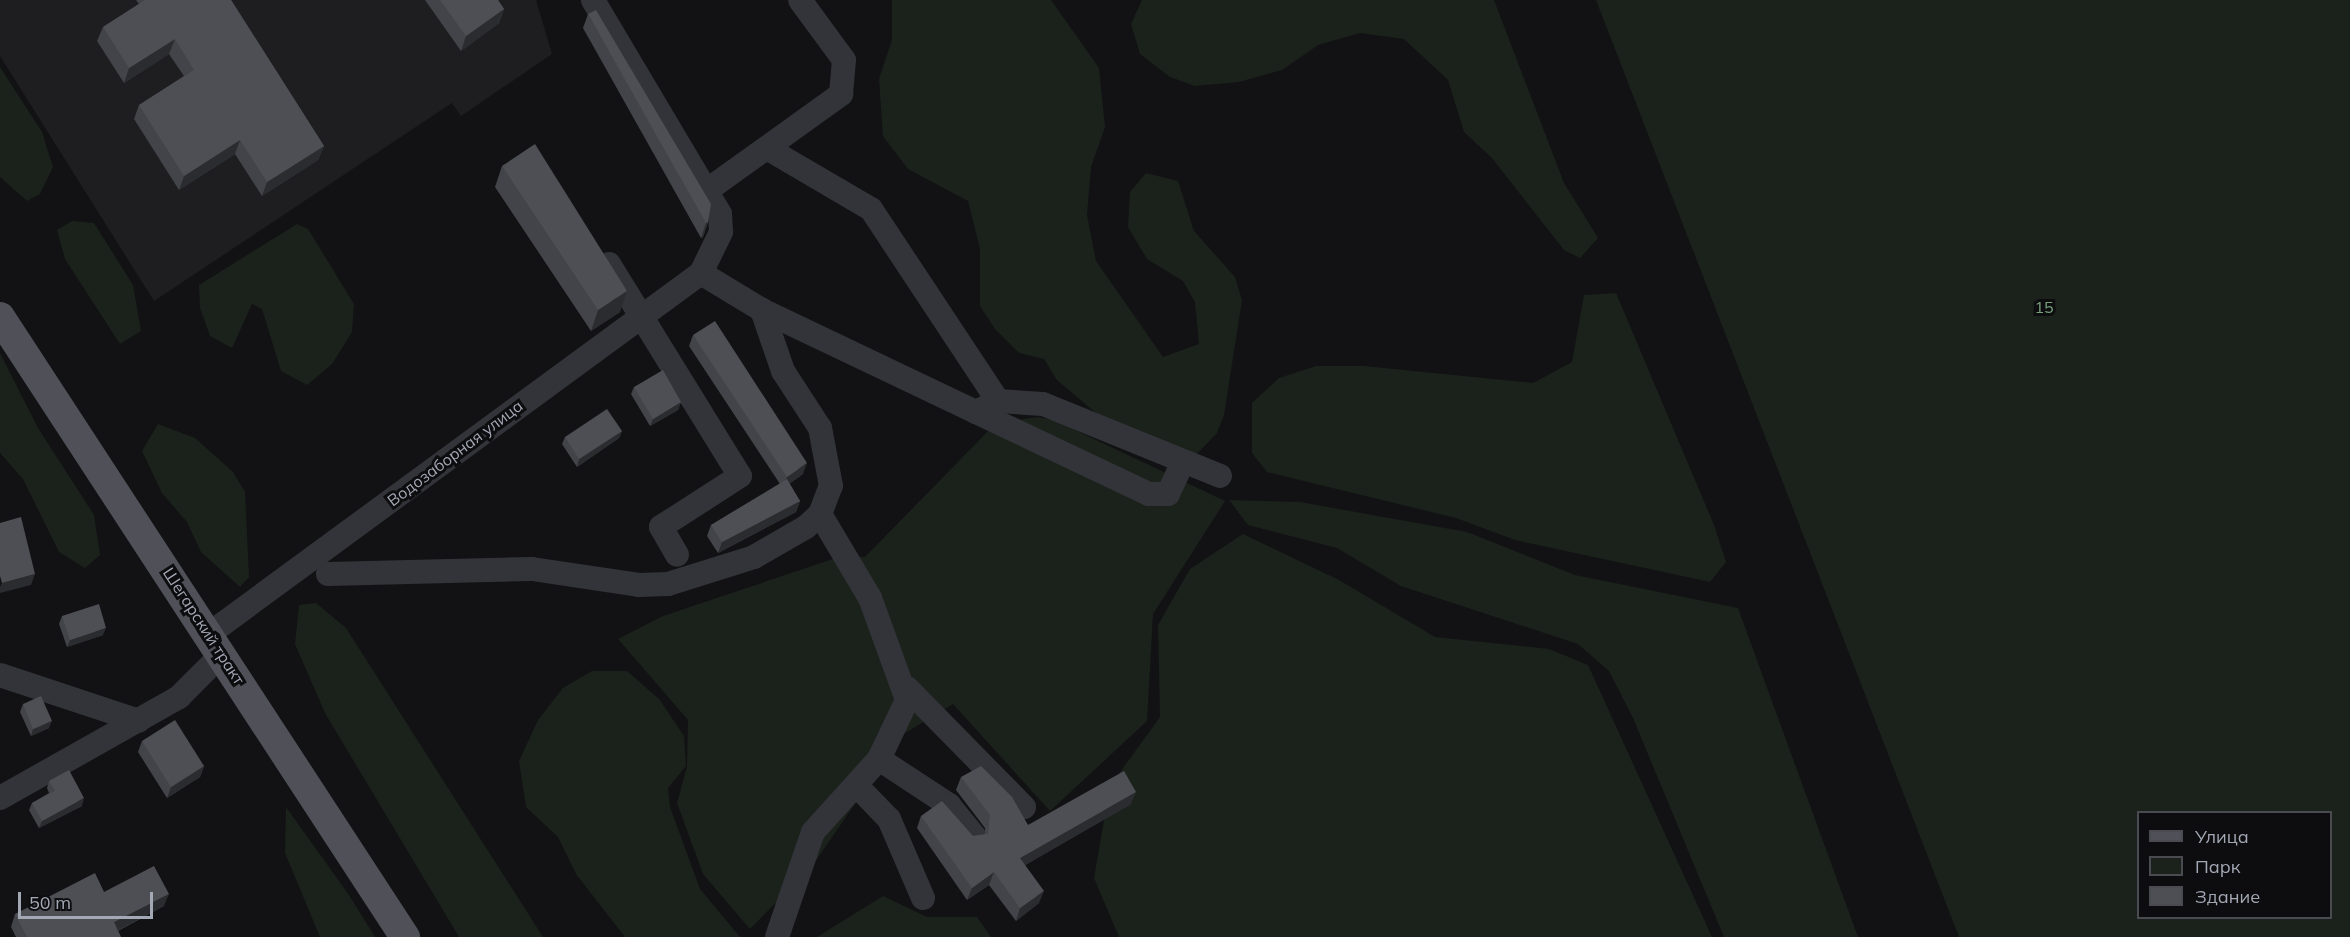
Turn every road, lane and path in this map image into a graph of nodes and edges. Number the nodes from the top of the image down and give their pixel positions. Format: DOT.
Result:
graph roads {
  1 [pos="593,0"];
  2 [pos="800,0"];
  3 [pos="770,150"];
  4 [pos="709,189"];
  5 [pos="598,247"];
  6 [pos="701,273"];
  7 [pos="762,310"];
  8 [pos="642,315"];
  9 [pos="0,317"];
  10 [pos="998,401"];
  11 [pos="976,412"];
  12 [pos="1183,462"];
  13 [pos="1220,476"];
  14 [pos="819,514"];
  15 [pos="677,555"];
  16 [pos="328,574"];
  17 [pos="215,644"];
  18 [pos="0,675"];
  19 [pos="907,688"];
  20 [pos="139,721"];
  21 [pos="879,759"];
  22 [pos="857,786"];
  23 [pos="0,798"];
  24 [pos="1024,807"];
  25 [pos="974,836"];
  26 [pos="923,897"];
  27 [pos="405,937"];
  28 [pos="777,937"];
  1 -- 4 [label="street"];
  2 -- 3 [label="street"];
  3 -- 4 [label="street"];
  3 -- 10 [label="street"];
  4 -- 6 [label="street"];
  5 -- 8 [label="street"];
  6 -- 7 [label="street"];
  6 -- 8 [label="street, Водозаборная улица"];
  7 -- 11 [label="street"];
  7 -- 14 [label="street"];
  8 -- 15 [label="street"];
  8 -- 17 [label="street, Водозаборная улица"];
  9 -- 17 [label="main road, Шегарский тракт"];
  10 -- 11 [label="street"];
  10 -- 12 [label="street"];
  11 -- 12 [label="street"];
  12 -- 13 [label="street"];
  14 -- 16 [label="street"];
  14 -- 19 [label="street"];
  17 -- 20 [label="street, Водозаборная улица"];
  17 -- 27 [label="main road, Шегарский тракт"];
  18 -- 20 [label="street"];
  19 -- 21 [label="street"];
  19 -- 24 [label="street"];
  20 -- 23 [label="street, Водозаборная улица"];
  21 -- 22 [label="street"];
  21 -- 25 [label="street"];
  22 -- 26 [label="street"];
  22 -- 28 [label="street"];
}
